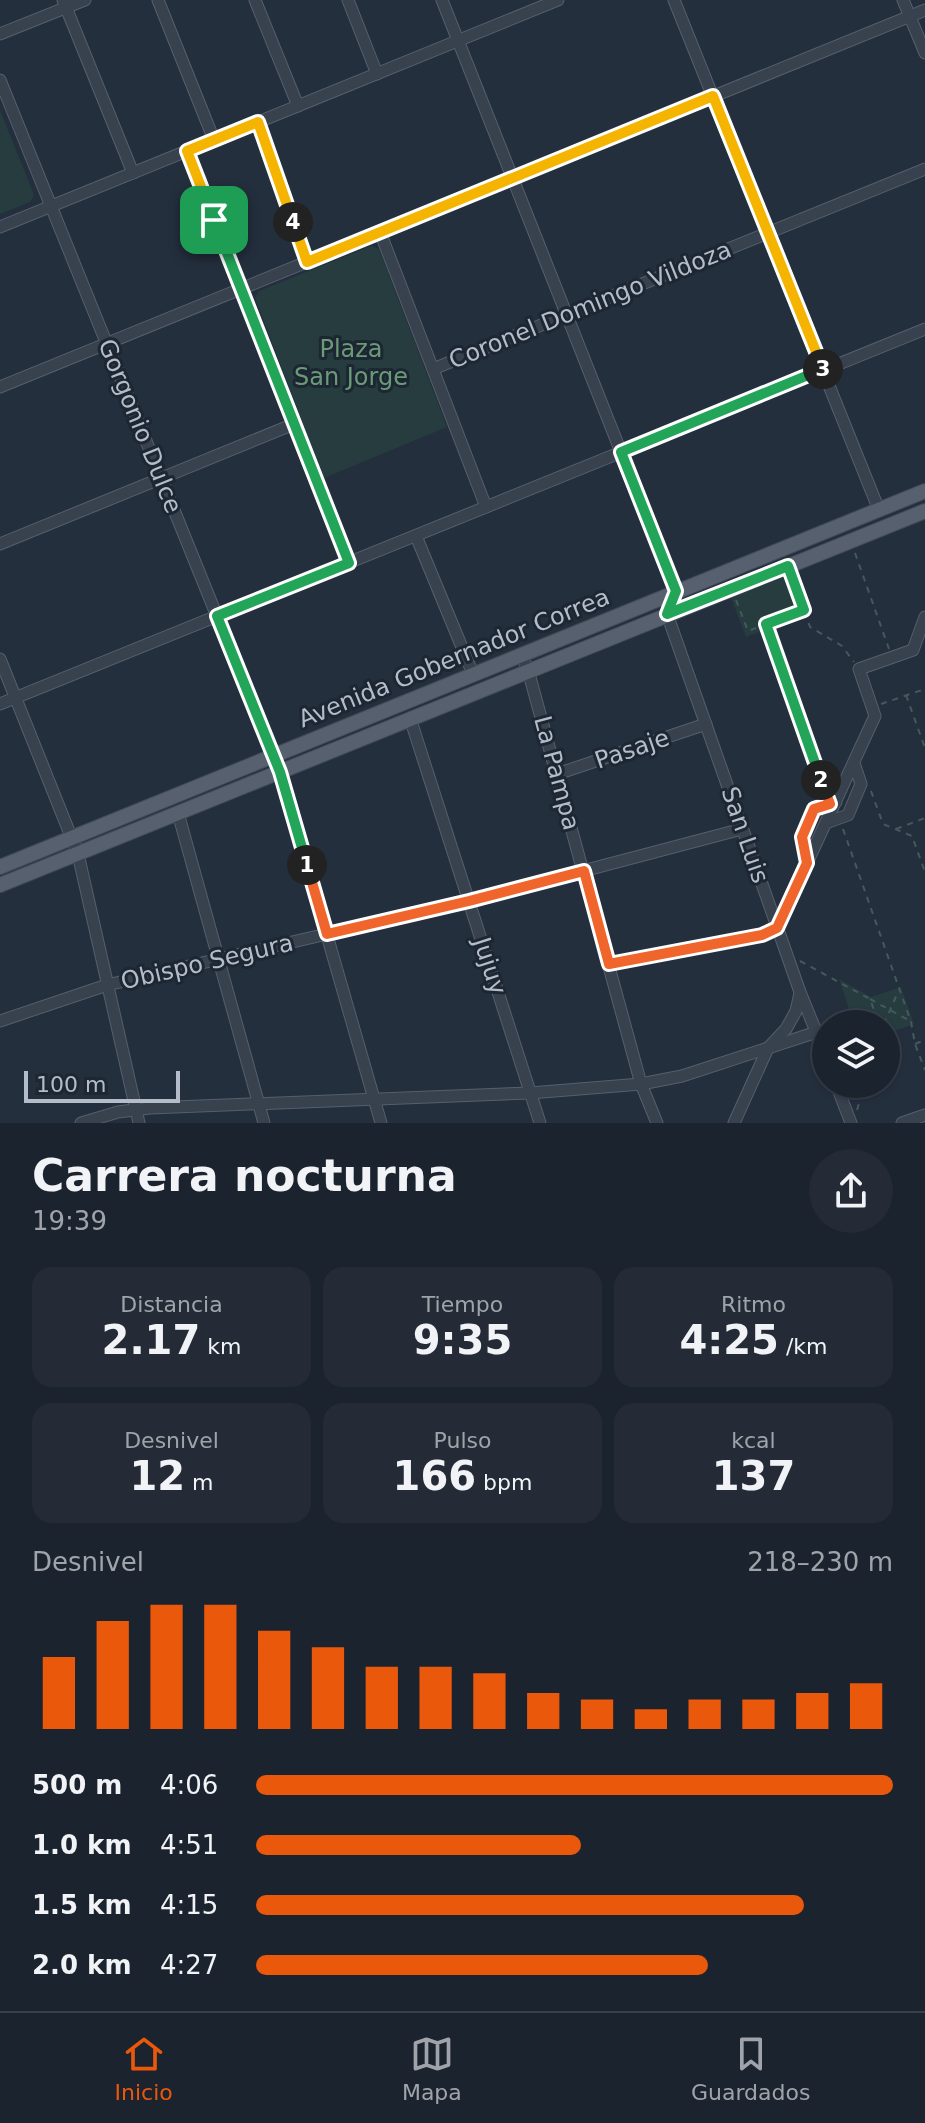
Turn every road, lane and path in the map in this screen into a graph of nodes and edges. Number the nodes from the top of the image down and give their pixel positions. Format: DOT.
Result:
graph roads {
  1 [pos="85,0"];
  2 [pos="158,0"];
  3 [pos="255,0"];
  4 [pos="348,0"];
  5 [pos="442,0"];
  6 [pos="558,0"];
  7 [pos="674,0"];
  8 [pos="903,0"];
  9 [pos="65,4"];
  10 [pos="537,4"];
  11 [pos="925,10"];
  12 [pos="910,16"];
  13 [pos="0,34"];
  14 [pos="459,40"];
  15 [pos="925,53"];
  16 [pos="377,74"];
  17 [pos="0,80"];
  18 [pos="713,96"];
  19 [pos="298,106"];
  20 [pos="258,122"];
  21 [pos="214,140"];
  22 [pos="187,151"];
  23 [pos="925,169"];
  24 [pos="133,173"];
  25 [pos="513,178"];
  26 [pos="50,206"];
  27 [pos="0,227"];
  28 [pos="380,232"];
  29 [pos="768,234"];
  30 [pos="307,262"];
  31 [pos="241,289"];
  32 [pos="567,315"];
  33 [pos="925,329"];
  34 [pos="107,344"];
  35 [pos="433,369"];
  36 [pos="823,370"];
  37 [pos="0,387"];
  38 [pos="294,424"];
  39 [pos="621,452"];
  40 [pos="162,478"];
  41 [pos="925,491"];
  42 [pos="486,507"];
  43 [pos="879,510"];
  44 [pos="925,511"];
  45 [pos="416,536"];
  46 [pos="851,540"];
  47 [pos="0,544"];
  48 [pos="349,563"];
  49 [pos="788,566"];
  50 [pos="732,588"];
  51 [pos="676,591"];
  52 [pos="804,610"];
  53 [pos="667,614"];
  54 [pos="217,616"];
  55 [pos="925,617"];
  56 [pos="766,624"];
  57 [pos="521,654"];
  58 [pos="892,657"];
  59 [pos="0,659"];
  60 [pos="859,669"];
  61 [pos="528,670"];
  62 [pos="473,674"];
  63 [pos="925,689"];
  64 [pos="906,695"];
  65 [pos="15,698"];
  66 [pos="0,704"];
  67 [pos="872,708"];
  68 [pos="410,718"];
  69 [pos="706,724"];
  70 [pos="925,748"];
  71 [pos="273,755"];
  72 [pos="854,763"];
  73 [pos="280,772"];
  74 [pos="557,774"];
  75 [pos="861,784"];
  76 [pos="833,803"];
  77 [pos="178,813"];
  78 [pos="839,818"];
  79 [pos="925,818"];
  80 [pos="826,823"];
  81 [pos="742,829"];
  82 [pos="895,829"];
  83 [pos="75,846"];
  84 [pos="807,863"];
  85 [pos="0,867"];
  86 [pos="584,871"];
  87 [pos="925,872"];
  88 [pos="0,885"];
  89 [pos="469,901"];
  90 [pos="777,928"];
  91 [pos="327,934"];
  92 [pos="786,954"];
  93 [pos="220,959"];
  94 [pos="609,964"];
  95 [pos="107,985"];
  96 [pos="899,989"];
  97 [pos="800,992"];
  98 [pos="870,999"];
  99 [pos="874,1010"];
  100 [pos="890,1010"];
  101 [pos="900,1016"];
  102 [pos="812,1020"];
  103 [pos="0,1021"];
  104 [pos="911,1022"];
  105 [pos="812,1034"];
  106 [pos="925,1040"];
  107 [pos="915,1044"];
  108 [pos="768,1048"];
  109 [pos="925,1070"];
  110 [pos="641,1084"];
  111 [pos="530,1093"];
  112 [pos="373,1098"];
  113 [pos="841,1098"];
  114 [pos="861,1098"];
  115 [pos="258,1103"];
  116 [pos="135,1109"];
  117 [pos="857,1110"];
  118 [pos="925,1115"];
  119 [pos="81,1123"];
  120 [pos="139,1123"];
  121 [pos="264,1123"];
  122 [pos="381,1123"];
  123 [pos="540,1123"];
  124 [pos="657,1123"];
  125 [pos="734,1123"];
  126 [pos="851,1123"];
  127 [pos="902,1123"];
  1 -- 9 [label="street"];
  2 -- 21 [label="street"];
  3 -- 19 [label="street"];
  4 -- 16 [label="street"];
  5 -- 14 [label="street"];
  6 -- 10 [label="street"];
  7 -- 18 [label="street"];
  8 -- 12 [label="street"];
  9 -- 13 [label="street"];
  9 -- 24 [label="street"];
  10 -- 14 [label="street"];
  11 -- 12 [label="street"];
  12 -- 15 [label="street"];
  12 -- 18 [label="street"];
  14 -- 16 [label="street"];
  14 -- 25 [label="street"];
  16 -- 19 [label="street"];
  17 -- 26 [label="street, Gorgonio Dulce"];
  18 -- 25 [label="street"];
  18 -- 29 [label="street"];
  19 -- 20 [label="street"];
  20 -- 21 [label="street"];
  20 -- 30 [label="street"];
  21 -- 22 [label="street"];
  22 -- 24 [label="street"];
  22 -- 31 [label="street"];
  23 -- 29 [label="street, Coronel Domingo Vildoza"];
  24 -- 26 [label="street"];
  25 -- 28 [label="street"];
  25 -- 32 [label="street"];
  26 -- 27 [label="street"];
  26 -- 34 [label="street, Gorgonio Dulce"];
  28 -- 30 [label="street"];
  28 -- 35 [label="street"];
  29 -- 32 [label="street, Coronel Domingo Vildoza"];
  29 -- 36 [label="street"];
  30 -- 31 [label="street"];
  31 -- 34 [label="street"];
  31 -- 38 [label="street"];
  32 -- 35 [label="street, Coronel Domingo Vildoza"];
  32 -- 39 [label="street"];
  33 -- 36 [label="street"];
  34 -- 37 [label="street"];
  34 -- 40 [label="street, Gorgonio Dulce"];
  35 -- 42 [label="street"];
  36 -- 39 [label="street"];
  36 -- 43 [label="street"];
  38 -- 40 [label="street"];
  38 -- 48 [label="street"];
  39 -- 42 [label="street"];
  39 -- 51 [label="street"];
  40 -- 47 [label="street"];
  40 -- 54 [label="street, Gorgonio Dulce"];
  41 -- 43 [label="main road, Avenida Gobernador Correa"];
  42 -- 45 [label="street"];
  43 -- 51 [label="main road, Avenida Gobernador Correa"];
  44 -- 46 [label="main road, Avenida Gobernador Correa"];
  45 -- 48 [label="street"];
  45 -- 62 [label="street"];
  46 -- 49 [label="main road, Avenida Gobernador Correa"];
  46 -- 58 [label="path"];
  48 -- 54 [label="street"];
  49 -- 50 [label="main road, Avenida Gobernador Correa"];
  49 -- 52 [label="path"];
  50 -- 53 [label="main road, Avenida Gobernador Correa"];
  50 -- 56 [label="path"];
  51 -- 53 [label="street"];
  51 -- 57 [label="main road, Avenida Gobernador Correa"];
  52 -- 56 [label="path"];
  52 -- 60 [label="path"];
  53 -- 61 [label="main road, Avenida Gobernador Correa"];
  53 -- 69 [label="street, San Luis"];
  54 -- 65 [label="street"];
  54 -- 71 [label="street, Gorgonio Dulce"];
  55 -- 58 [label="street"];
  56 -- 76 [label="path"];
  57 -- 61 [label="street, La Pampa"];
  57 -- 62 [label="main road, Avenida Gobernador Correa"];
  58 -- 60 [label="street"];
  59 -- 65 [label="street"];
  60 -- 67 [label="street"];
  61 -- 68 [label="main road, Avenida Gobernador Correa"];
  61 -- 74 [label="street, La Pampa"];
  62 -- 71 [label="main road, Avenida Gobernador Correa"];
  63 -- 64 [label="path"];
  64 -- 67 [label="path"];
  64 -- 70 [label="path"];
  65 -- 66 [label="street"];
  65 -- 83 [label="street"];
  67 -- 72 [label="street"];
  68 -- 73 [label="main road, Avenida Gobernador Correa"];
  68 -- 89 [label="street, Jujuy"];
  69 -- 74 [label="street, Pasaje"];
  69 -- 81 [label="street, San Luis"];
  71 -- 73 [label="street, Gorgonio Dulce"];
  71 -- 83 [label="main road, Avenida Gobernador Correa"];
  72 -- 75 [label="street"];
  72 -- 76 [label="street"];
  73 -- 77 [label="main road, Avenida Gobernador Correa"];
  73 -- 91 [label="street, Gorgonio Dulce"];
  74 -- 86 [label="street, La Pampa"];
  75 -- 78 [label="street"];
  75 -- 82 [label="path"];
  76 -- 80 [label="street"];
  76 -- 84 [label="street"];
  77 -- 83 [label="main road, Avenida Gobernador Correa"];
  77 -- 93 [label="street"];
  78 -- 80 [label="street"];
  78 -- 96 [label="path"];
  79 -- 82 [label="path"];
  80 -- 84 [label="street"];
  81 -- 86 [label="street, Obispo Segura"];
  81 -- 90 [label="street, San Luis"];
  82 -- 87 [label="path"];
  83 -- 85 [label="main road, Avenida Gobernador Correa"];
  83 -- 88 [label="main road, Avenida Gobernador Correa"];
  83 -- 95 [label="street"];
  84 -- 90 [label="street"];
  86 -- 89 [label="street, Obispo Segura"];
  86 -- 94 [label="street, La Pampa"];
  89 -- 91 [label="street, Obispo Segura"];
  89 -- 111 [label="street, Jujuy"];
  90 -- 92 [label="street, San Luis"];
  90 -- 94 [label="street"];
  91 -- 93 [label="street, Obispo Segura"];
  91 -- 112 [label="street, Gorgonio Dulce"];
  92 -- 97 [label="street, San Luis"];
  92 -- 98 [label="path"];
  93 -- 95 [label="street, Obispo Segura"];
  93 -- 115 [label="street"];
  94 -- 110 [label="street, La Pampa"];
  95 -- 103 [label="street, Obispo Segura"];
  95 -- 116 [label="street"];
  96 -- 100 [label="path"];
  96 -- 104 [label="path"];
  97 -- 102 [label="street, San Luis"];
  97 -- 108 [label="street"];
  98 -- 99 [label="path"];
  98 -- 100 [label="path"];
  101 -- 104 [label="path"];
  104 -- 107 [label="path"];
  105 -- 108 [label="street"];
  106 -- 107 [label="path"];
  107 -- 109 [label="path"];
  108 -- 110 [label="street"];
  108 -- 125 [label="street"];
  110 -- 111 [label="street"];
  110 -- 124 [label="street, La Pampa"];
  111 -- 112 [label="street"];
  111 -- 123 [label="street, Jujuy"];
  112 -- 115 [label="street"];
  112 -- 122 [label="street, Gorgonio Dulce"];
  113 -- 126 [label="street"];
  114 -- 117 [label="path"];
  115 -- 116 [label="street"];
  115 -- 121 [label="street"];
  116 -- 119 [label="street"];
  116 -- 120 [label="street"];
  118 -- 127 [label="street"];
}
